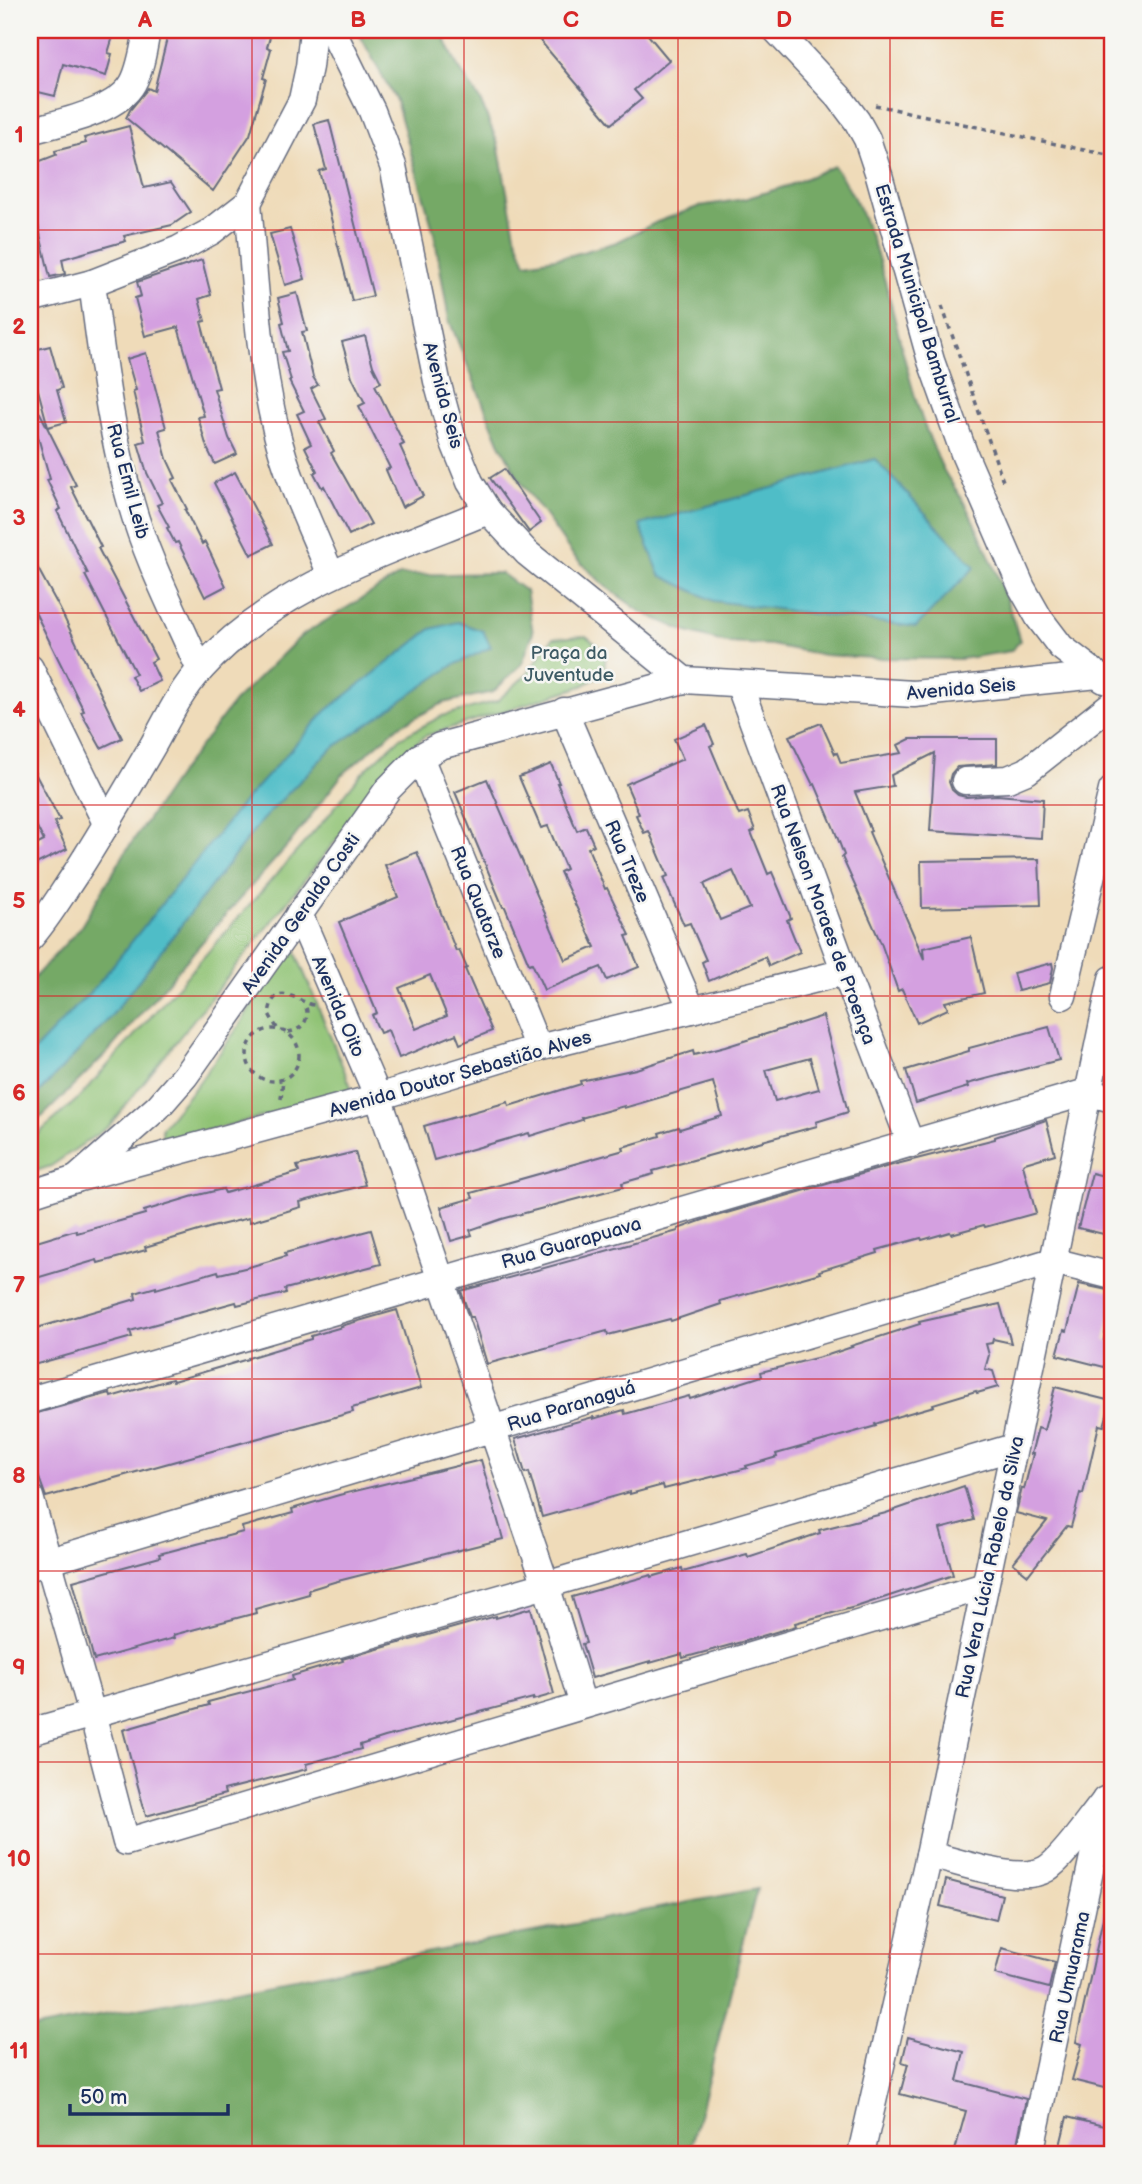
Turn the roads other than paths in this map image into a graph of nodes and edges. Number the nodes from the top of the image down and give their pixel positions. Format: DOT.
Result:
graph roads {
  1 [pos="147,30"];
  2 [pos="313,30"];
  3 [pos="332,30"];
  4 [pos="776,30"];
  5 [pos="30,131"];
  6 [pos="248,203"];
  7 [pos="92,283"];
  8 [pos="30,299"];
  9 [pos="488,511"];
  10 [pos="331,575"];
  11 [pos="30,668"];
  12 [pos="200,670"];
  13 [pos="684,680"];
  14 [pos="1105,681"];
  15 [pos="739,684"];
  16 [pos="1112,704"];
  17 [pos="564,711"];
  18 [pos="420,757"];
  19 [pos="965,781"];
  20 [pos="1112,790"];
  21 [pos="107,825"];
  22 [pos="299,914"];
  23 [pos="30,938"];
  24 [pos="845,972"];
  25 [pos="1112,979"];
  26 [pos="1063,996"];
  27 [pos="692,1010"];
  28 [pos="538,1048"];
  29 [pos="1100,1095"];
  30 [pos="378,1097"];
  31 [pos="911,1144"];
  32 [pos="76,1179"];
  33 [pos="30,1194"];
  34 [pos="1053,1261"];
  35 [pos="1112,1276"];
  36 [pos="442,1280"];
  37 [pos="30,1400"];
  38 [pos="492,1429"];
  39 [pos="1014,1447"];
  40 [pos="30,1497"];
  41 [pos="39,1565"];
  42 [pos="546,1585"];
  43 [pos="985,1587"];
  44 [pos="583,1705"];
  45 [pos="92,1713"];
  46 [pos="30,1732"];
  47 [pos="1109,1797"];
  48 [pos="929,1854"];
  49 [pos="861,2154"];
  50 [pos="1030,2154"];
  1 -- 5 [label="street"];
  2 -- 6 [label="street"];
  3 -- 9 [label="street, Avenida Seis"];
  4 -- 14 [label="street, Estrada Municipal Bamburral"];
  6 -- 7 [label="street"];
  6 -- 10 [label="street"];
  7 -- 8 [label="street"];
  7 -- 12 [label="street, Rua Emil Leib"];
  9 -- 10 [label="street"];
  9 -- 13 [label="street, Avenida Seis"];
  10 -- 12 [label="street"];
  11 -- 21 [label="street"];
  12 -- 21 [label="street"];
  13 -- 15 [label="street, Avenida Seis"];
  13 -- 17 [label="street, Avenida Geraldo Costi"];
  14 -- 15 [label="street, Avenida Seis"];
  15 -- 24 [label="street, Rua Nelson Moraes de Proença"];
  16 -- 19 [label="street"];
  17 -- 18 [label="street, Avenida Geraldo Costi"];
  17 -- 27 [label="street, Rua Treze"];
  18 -- 22 [label="street, Avenida Geraldo Costi"];
  18 -- 28 [label="street, Rua Quatorze"];
  20 -- 26 [label="street"];
  21 -- 23 [label="street"];
  22 -- 30 [label="street, Avenida Oito"];
  22 -- 32 [label="street, Avenida Geraldo Costi"];
  24 -- 27 [label="street, Avenida Doutor Sebastião Alves"];
  24 -- 31 [label="street, Rua Nelson Moraes de Proença"];
  25 -- 29 [label="street, Rua Vera Lúcia Rabelo da Silva"];
  27 -- 28 [label="street, Avenida Doutor Sebastião Alves"];
  28 -- 30 [label="street, Avenida Doutor Sebastião Alves"];
  29 -- 31 [label="street, Rua Guarapuava"];
  29 -- 34 [label="street, Rua Vera Lúcia Rabelo da Silva"];
  30 -- 32 [label="street, Avenida Doutor Sebastião Alves"];
  30 -- 36 [label="street, Avenida Oito"];
  31 -- 36 [label="street, Rua Guarapuava"];
  32 -- 33 [label="street, Avenida Doutor Sebastião Alves"];
  34 -- 35 [label="street"];
  34 -- 38 [label="street, Rua Paranaguá"];
  34 -- 39 [label="street, Rua Vera Lúcia Rabelo da Silva"];
  36 -- 37 [label="street, Rua Guarapuava"];
  36 -- 38 [label="street, Avenida Oito"];
  38 -- 41 [label="street, Rua Paranaguá"];
  38 -- 42 [label="street, Avenida Oito"];
  39 -- 42 [label="street"];
  39 -- 43 [label="street, Rua Vera Lúcia Rabelo da Silva"];
  40 -- 41 [label="street"];
  41 -- 45 [label="street"];
  42 -- 44 [label="street, Avenida Oito"];
  42 -- 45 [label="street"];
  43 -- 44 [label="street"];
  43 -- 48 [label="street, Rua Vera Lúcia Rabelo da Silva"];
  44 -- 45 [label="street"];
  45 -- 46 [label="street"];
  47 -- 48 [label="street"];
  47 -- 50 [label="street, Rua Umuarama"];
  48 -- 49 [label="street, Rua Vera Lúcia Rabelo da Silva"];
}
